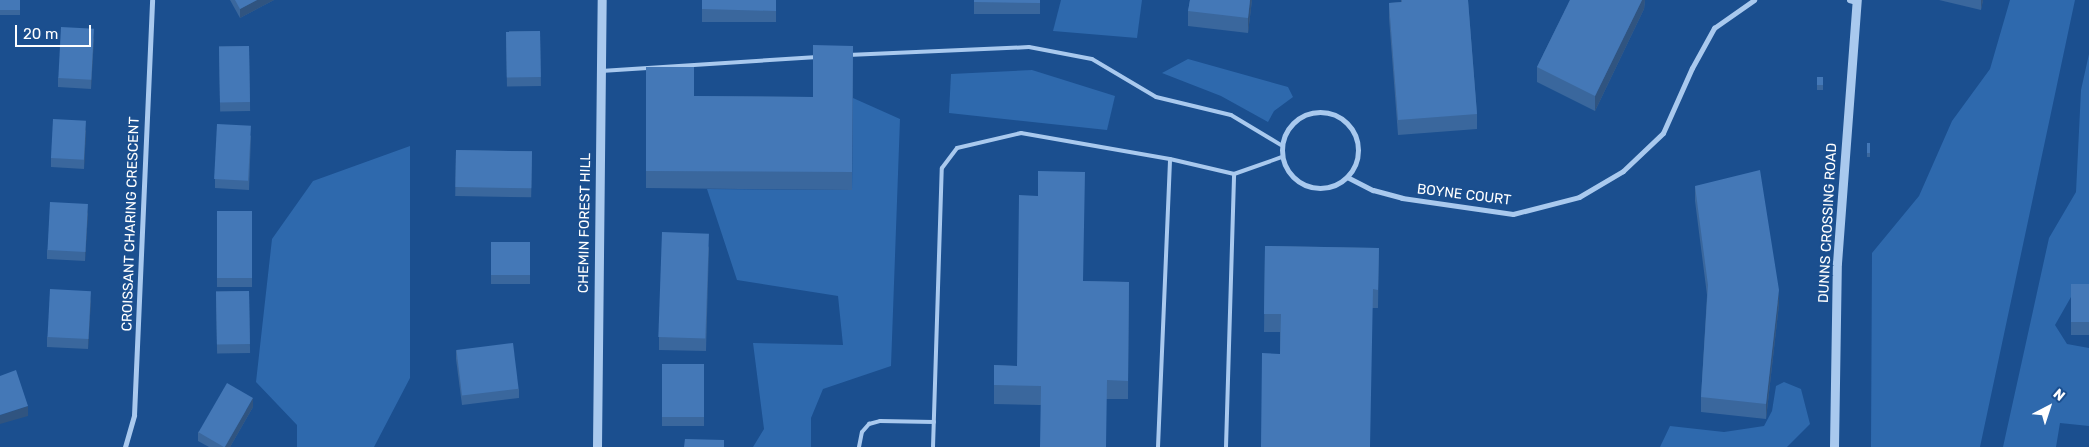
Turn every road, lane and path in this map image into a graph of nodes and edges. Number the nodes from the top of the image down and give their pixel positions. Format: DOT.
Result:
graph roads {
  1 [pos="152,0"];
  2 [pos="602,0"];
  3 [pos="1752,0"];
  4 [pos="1854,1"];
  5 [pos="844,55"];
  6 [pos="824,56"];
  7 [pos="601,71"];
  8 [pos="1282,145"];
  9 [pos="1282,157"];
  10 [pos="1170,159"];
  11 [pos="1234,174"];
  12 [pos="1347,177"];
  13 [pos="934,422"];
  14 [pos="125,447"];
  15 [pos="597,447"];
  16 [pos="859,447"];
  17 [pos="933,447"];
  18 [pos="1158,447"];
  19 [pos="1226,447"];
  20 [pos="1834,447"];
  1 -- 14 [label="street, CROISSANT CHARING CRESCENT"];
  2 -- 7 [label="street, CHEMIN FOREST HILL"];
  3 -- 12 [label="street, BOYNE COURT"];
  4 -- 20 [label="street, DUNNS CROSSING ROAD"];
  5 -- 8 [label="lane"];
  6 -- 7 [label="lane"];
  7 -- 15 [label="street, CHEMIN FOREST HILL"];
  8 -- 9 [label="street"];
  8 -- 12 [label="street"];
  9 -- 11 [label="lane"];
  9 -- 12 [label="street"];
  10 -- 11 [label="lane"];
  10 -- 13 [label="lane"];
  10 -- 18 [label="lane"];
  11 -- 19 [label="lane"];
  13 -- 16 [label="lane"];
  13 -- 17 [label="lane"];
}
